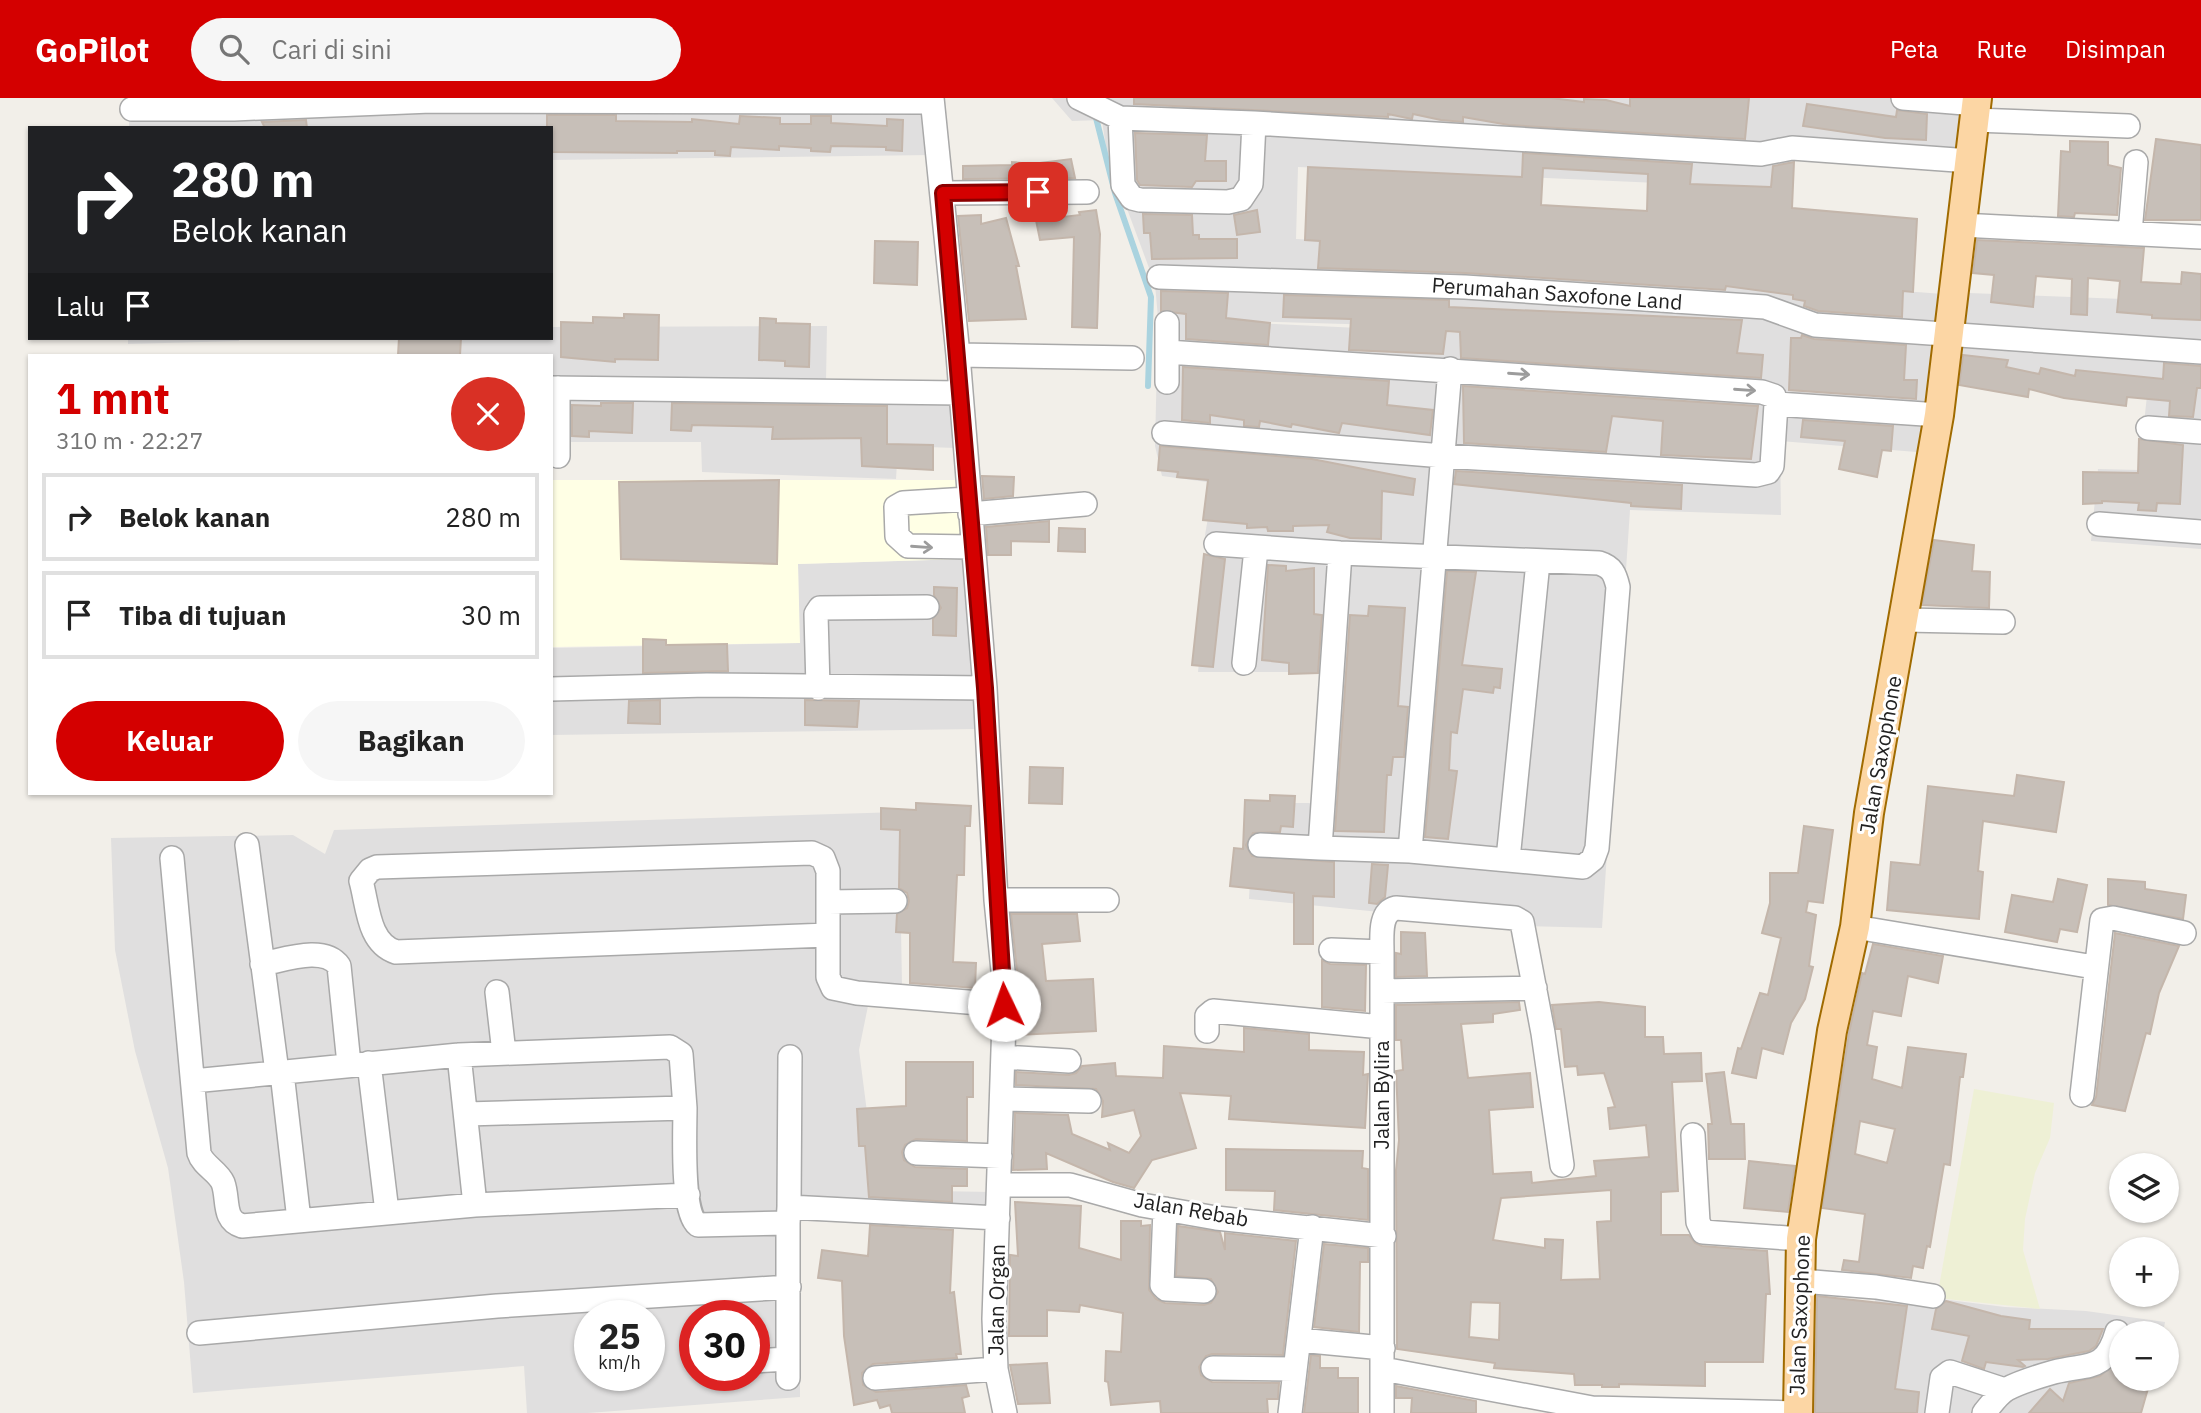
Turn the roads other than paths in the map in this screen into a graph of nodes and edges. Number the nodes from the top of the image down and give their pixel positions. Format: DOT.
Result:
graph roads {
  1 [pos="1903,98"];
  2 [pos="932,100"];
  3 [pos="1976,107"];
  4 [pos="1098,108"];
  5 [pos="132,109"];
  6 [pos="226,115"];
  7 [pos="175,118"];
  8 [pos="1254,123"];
  9 [pos="2128,126"];
  10 [pos="1970,161"];
  11 [pos="2136,162"];
  12 [pos="1087,192"];
  13 [pos="943,193"];
  14 [pos="1961,225"];
  15 [pos="2130,233"];
  16 [pos="2201,237"];
  17 [pos="1160,276"];
  18 [pos="1167,323"];
  19 [pos="1951,333"];
  20 [pos="1167,352"];
  21 [pos="2201,352"];
  22 [pos="958,355"];
  23 [pos="1132,358"];
  24 [pos="1450,369"];
  25 [pos="1167,382"];
  26 [pos="555,388"];
  27 [pos="961,393"];
  28 [pos="1776,404"];
  29 [pos="1939,415"];
  30 [pos="2148,428"];
  31 [pos="2201,432"];
  32 [pos="1164,433"];
  33 [pos="558,456"];
  34 [pos="1443,456"];
  35 [pos="1085,504"];
  36 [pos="969,507"];
  37 [pos="2099,524"];
  38 [pos="2201,532"];
  39 [pos="1216,544"];
  40 [pos="972,547"];
  41 [pos="1256,548"];
  42 [pos="1340,553"];
  43 [pos="1437,555"];
  44 [pos="1538,562"];
  45 [pos="927,607"];
  46 [pos="1905,620"];
  47 [pos="2003,622"];
  48 [pos="1244,663"];
  49 [pos="818,688"];
  50 [pos="985,688"];
  51 [pos="553,689"];
  52 [pos="247,845"];
  53 [pos="1260,845"];
  54 [pos="1320,848"];
  55 [pos="1409,851"];
  56 [pos="172,858"];
  57 [pos="1508,859"];
  58 [pos="996,900"];
  59 [pos="1107,900"];
  60 [pos="895,901"];
  61 [pos="828,902"];
  62 [pos="1855,927"];
  63 [pos="2184,933"];
  64 [pos="828,935"];
  65 [pos="1331,950"];
  66 [pos="1382,952"];
  67 [pos="262,964"];
  68 [pos="2094,967"];
  69 [pos="1535,988"];
  70 [pos="1382,991"];
  71 [pos="497,992"];
  72 [pos="1004,1005"];
  73 [pos="1382,1027"];
  74 [pos="1207,1031"];
  75 [pos="504,1053"];
  76 [pos="459,1055"];
  77 [pos="790,1056"];
  78 [pos="1003,1057"];
  79 [pos="1069,1061"];
  80 [pos="359,1064"];
  81 [pos="280,1072"];
  82 [pos="193,1081"];
  83 [pos="2082,1095"];
  84 [pos="1002,1100"];
  85 [pos="1089,1101"];
  86 [pos="685,1108"];
  87 [pos="467,1114"];
  88 [pos="1693,1135"];
  89 [pos="916,1153"];
  90 [pos="1000,1156"];
  91 [pos="1562,1165"];
  92 [pos="1000,1185"];
  93 [pos="688,1195"];
  94 [pos="475,1205"];
  95 [pos="1165,1209"];
  96 [pos="387,1212"];
  97 [pos="789,1215"];
  98 [pos="998,1218"];
  99 [pos="299,1220"];
  100 [pos="1312,1227"];
  101 [pos="1384,1236"];
  102 [pos="1801,1239"];
  103 [pos="1801,1282"];
  104 [pos="789,1287"];
  105 [pos="1204,1291"];
  106 [pos="1933,1296"];
  107 [pos="200,1334"];
  108 [pos="1298,1340"];
  109 [pos="2109,1352"];
  110 [pos="1383,1358"];
  111 [pos="770,1364"];
  112 [pos="1213,1368"];
  113 [pos="996,1369"];
  114 [pos="1294,1369"];
  115 [pos="875,1378"];
  116 [pos="2005,1390"];
  117 [pos="1592,1410"];
  118 [pos="1005,1413"];
  119 [pos="1290,1413"];
  120 [pos="1382,1413"];
  121 [pos="1798,1413"];
  122 [pos="1937,1413"];
  123 [pos="1984,1413"];
  1 -- 3 [label="street"];
  2 -- 6 [label="street"];
  2 -- 13 [label="street, Jalan Organ"];
  3 -- 9 [label="street"];
  3 -- 10 [label="main road, Jalan Saxophone"];
  4 -- 8 [label="street"];
  4 -- 8 [label="street"];
  5 -- 7 [label="street"];
  6 -- 7 [label="street"];
  8 -- 10 [label="street"];
  10 -- 14 [label="main road, Jalan Saxophone"];
  11 -- 15 [label="street"];
  12 -- 13 [label="street"];
  13 -- 22 [label="street, Jalan Organ"];
  14 -- 15 [label="street"];
  14 -- 19 [label="main road, Jalan Saxophone"];
  15 -- 16 [label="street"];
  17 -- 19 [label="street, Perumahan Saxofone Land"];
  18 -- 20 [label="street"];
  19 -- 21 [label="street, Perumahan Saxofone Land"];
  19 -- 29 [label="main road, Jalan Saxophone"];
  20 -- 24 [label="street"];
  20 -- 25 [label="street"];
  22 -- 23 [label="street"];
  22 -- 27 [label="street, Jalan Organ"];
  24 -- 28 [label="street, one-way"];
  24 -- 34 [label="street"];
  26 -- 27 [label="street"];
  26 -- 33 [label="street"];
  27 -- 36 [label="street, Jalan Organ"];
  28 -- 29 [label="street"];
  28 -- 34 [label="street"];
  29 -- 46 [label="main road, Jalan Saxophone"];
  30 -- 31 [label="street"];
  32 -- 34 [label="street"];
  34 -- 43 [label="street"];
  35 -- 36 [label="street"];
  36 -- 40 [label="street, Jalan Organ"];
  36 -- 40 [label="street, one-way"];
  37 -- 38 [label="street"];
  39 -- 41 [label="street"];
  40 -- 50 [label="street, Jalan Organ"];
  41 -- 42 [label="street"];
  41 -- 48 [label="street"];
  42 -- 43 [label="street"];
  42 -- 54 [label="street"];
  43 -- 44 [label="street"];
  43 -- 55 [label="street"];
  44 -- 57 [label="street"];
  44 -- 57 [label="street"];
  45 -- 49 [label="street"];
  46 -- 47 [label="street"];
  46 -- 62 [label="main road, Jalan Saxophone"];
  49 -- 50 [label="street"];
  49 -- 51 [label="street"];
  50 -- 58 [label="street, Jalan Organ"];
  52 -- 67 [label="street"];
  53 -- 54 [label="street"];
  54 -- 55 [label="street"];
  55 -- 57 [label="street"];
  56 -- 82 [label="street"];
  58 -- 59 [label="street"];
  58 -- 72 [label="street, Jalan Organ"];
  60 -- 61 [label="street"];
  61 -- 64 [label="street"];
  61 -- 64 [label="street"];
  62 -- 68 [label="street"];
  62 -- 102 [label="main road, Jalan Saxophone"];
  63 -- 68 [label="street"];
  64 -- 72 [label="street"];
  65 -- 66 [label="street"];
  66 -- 69 [label="street, Jalan Bylira"];
  66 -- 70 [label="street, Jalan Bylira"];
  67 -- 80 [label="street"];
  67 -- 81 [label="street"];
  68 -- 83 [label="street"];
  69 -- 70 [label="street"];
  69 -- 91 [label="street"];
  70 -- 73 [label="street, Jalan Bylira"];
  71 -- 75 [label="street"];
  72 -- 78 [label="street, Jalan Organ"];
  73 -- 74 [label="street"];
  73 -- 101 [label="street, Jalan Bylira"];
  75 -- 76 [label="street"];
  75 -- 86 [label="street"];
  76 -- 80 [label="street"];
  76 -- 87 [label="street"];
  77 -- 97 [label="street"];
  78 -- 79 [label="street"];
  78 -- 84 [label="street, Jalan Organ"];
  80 -- 81 [label="street"];
  80 -- 96 [label="street"];
  81 -- 82 [label="street"];
  81 -- 99 [label="street"];
  82 -- 99 [label="street"];
  84 -- 85 [label="street"];
  84 -- 90 [label="street, Jalan Organ"];
  86 -- 87 [label="street"];
  86 -- 93 [label="street"];
  87 -- 94 [label="street"];
  88 -- 102 [label="street"];
  89 -- 90 [label="street"];
  90 -- 92 [label="street, Jalan Organ"];
  92 -- 95 [label="street, Jalan Rebab"];
  92 -- 98 [label="street, Jalan Organ"];
  93 -- 94 [label="street"];
  93 -- 97 [label="street"];
  94 -- 96 [label="street"];
  95 -- 100 [label="street, Jalan Rebab"];
  95 -- 105 [label="street"];
  96 -- 99 [label="street"];
  97 -- 98 [label="street"];
  97 -- 104 [label="street"];
  98 -- 113 [label="street, Jalan Organ"];
  100 -- 101 [label="street, Jalan Rebab"];
  100 -- 108 [label="street"];
  101 -- 110 [label="street, Jalan Bylira"];
  102 -- 103 [label="main road, Jalan Saxophone"];
  103 -- 106 [label="street"];
  103 -- 121 [label="main road, Jalan Saxophone"];
  104 -- 107 [label="street"];
  104 -- 111 [label="street"];
  108 -- 110 [label="street"];
  108 -- 114 [label="street"];
  109 -- 116 [label="street"];
  110 -- 117 [label="street"];
  110 -- 120 [label="street, Jalan Bylira"];
  112 -- 114 [label="street"];
  113 -- 115 [label="street"];
  113 -- 118 [label="street, Jalan Organ"];
  114 -- 119 [label="street"];
  116 -- 122 [label="street"];
  116 -- 123 [label="street"];
  117 -- 121 [label="street"];
}
